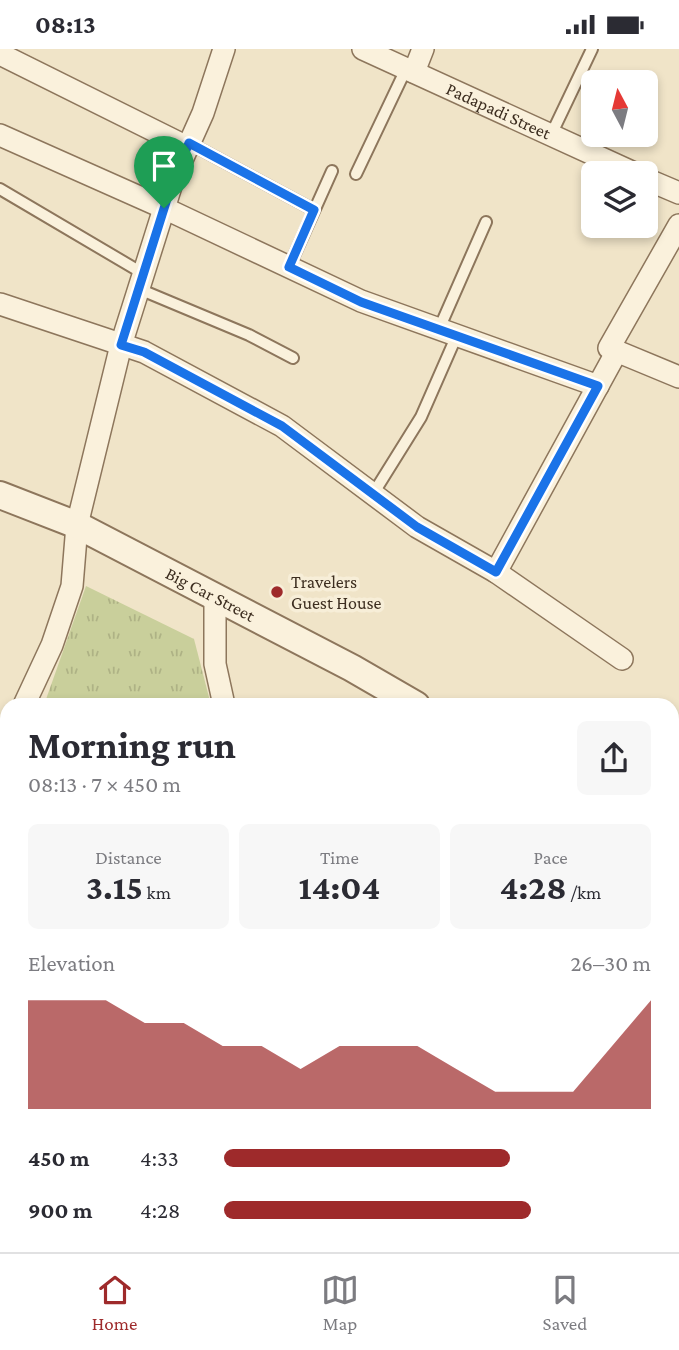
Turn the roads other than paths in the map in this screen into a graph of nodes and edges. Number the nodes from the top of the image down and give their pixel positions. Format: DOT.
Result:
graph roads {
  1 [pos="224,49"];
  2 [pos="363,49"];
  3 [pos="423,49"];
  4 [pos="592,49"];
  5 [pos="0,54"];
  6 [pos="410,70"];
  7 [pos="0,135"];
  8 [pos="551,135"];
  9 [pos="188,145"];
  10 [pos="608,161"];
  11 [pos="332,171"];
  12 [pos="356,174"];
  13 [pos="658,184"];
  14 [pos="0,188"];
  15 [pos="679,194"];
  16 [pos="164,208"];
  17 [pos="314,210"];
  18 [pos="486,222"];
  19 [pos="679,225"];
  20 [pos="289,267"];
  21 [pos="141,281"];
  22 [pos="0,304"];
  23 [pos="448,332"];
  24 [pos="121,345"];
  25 [pos="617,351"];
  26 [pos="293,358"];
  27 [pos="679,377"];
  28 [pos="598,386"];
  29 [pos="373,494"];
  30 [pos="0,495"];
  31 [pos="77,525"];
  32 [pos="496,572"];
  33 [pos="215,597"];
  34 [pos="622,659"];
  35 [pos="27,698"];
  36 [pos="222,698"];
  37 [pos="404,698"];
  1 -- 9 [label="street"];
  2 -- 6 [label="street, Padapadi Street"];
  3 -- 6 [label="street"];
  4 -- 8 [label="lane"];
  5 -- 9 [label="street"];
  6 -- 8 [label="street, Padapadi Street"];
  6 -- 12 [label="lane"];
  7 -- 16 [label="street"];
  8 -- 10 [label="street, Padapadi Street"];
  9 -- 16 [label="street"];
  9 -- 17 [label="lane"];
  11 -- 17 [label="lane"];
  13 -- 15 [label="street"];
  14 -- 21 [label="lane"];
  16 -- 20 [label="street"];
  16 -- 21 [label="street"];
  17 -- 20 [label="lane"];
  18 -- 23 [label="lane"];
  19 -- 25 [label="street"];
  20 -- 23 [label="street"];
  21 -- 24 [label="street"];
  21 -- 26 [label="lane"];
  22 -- 24 [label="street"];
  23 -- 28 [label="street"];
  23 -- 29 [label="lane"];
  24 -- 29 [label="street"];
  24 -- 31 [label="street"];
  25 -- 27 [label="street"];
  25 -- 28 [label="street"];
  28 -- 32 [label="street"];
  29 -- 32 [label="street"];
  30 -- 31 [label="street, Big Car Street"];
  31 -- 33 [label="street, Big Car Street"];
  31 -- 35 [label="street"];
  32 -- 34 [label="street"];
  33 -- 36 [label="street"];
  33 -- 37 [label="street, Big Car Street"];
}
